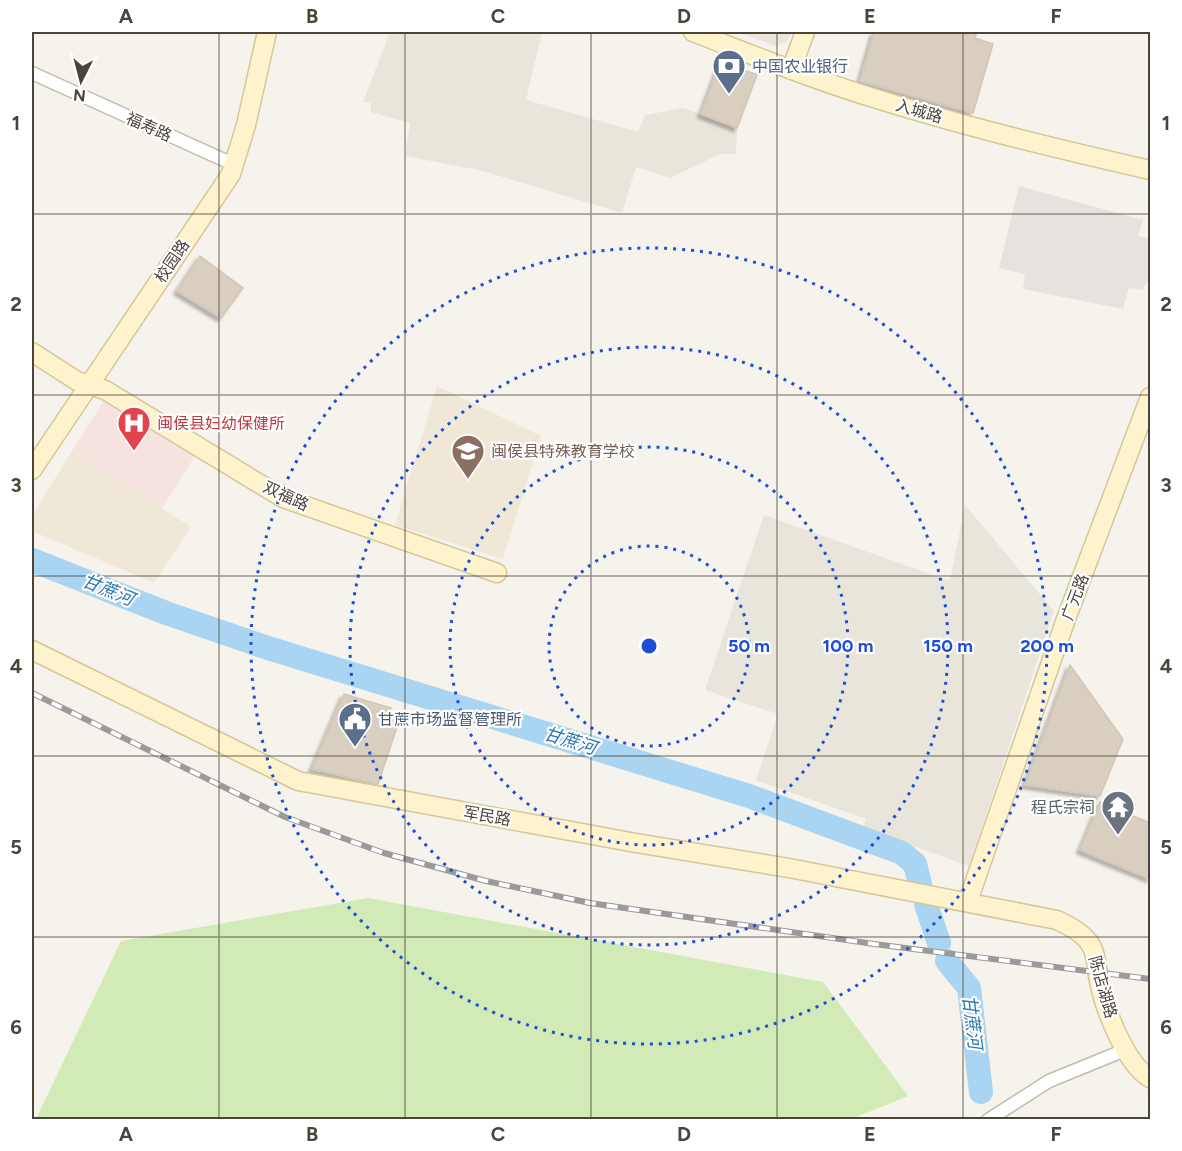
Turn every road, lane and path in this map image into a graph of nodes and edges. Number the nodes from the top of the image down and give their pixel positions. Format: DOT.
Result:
graph roads {
  1 [pos="267,32"];
  2 [pos="693,32"];
  3 [pos="713,32"];
  4 [pos="805,32"];
  5 [pos="792,67"];
  6 [pos="32,73"];
  7 [pos="1150,160"];
  8 [pos="235,165"];
  9 [pos="1150,170"];
  10 [pos="32,352"];
  11 [pos="90,385"];
  12 [pos="1150,397"];
  13 [pos="32,470"];
  14 [pos="497,573"];
  15 [pos="32,650"];
  16 [pos="968,901"];
  17 [pos="1125,1050"];
  18 [pos="1150,1078"];
  19 [pos="988,1119"];
  1 -- 8 [label="street, 校园路"];
  2 -- 5 [label="street, 入城路"];
  3 -- 5 [label="street, 入城路"];
  4 -- 5 [label="street"];
  5 -- 7 [label="street, 入城路"];
  5 -- 9 [label="street, 入城路"];
  6 -- 8 [label="street, 福寿路"];
  8 -- 11 [label="street, 校园路"];
  10 -- 11 [label="street, 双福路"];
  11 -- 13 [label="street, 校园路"];
  11 -- 14 [label="street, 双福路"];
  12 -- 16 [label="street, 广元路"];
  15 -- 16 [label="street, 军民路"];
  16 -- 17 [label="street, 陈店湖路"];
  17 -- 18 [label="street, 陈店湖路"];
  17 -- 19 [label="street"];
}
